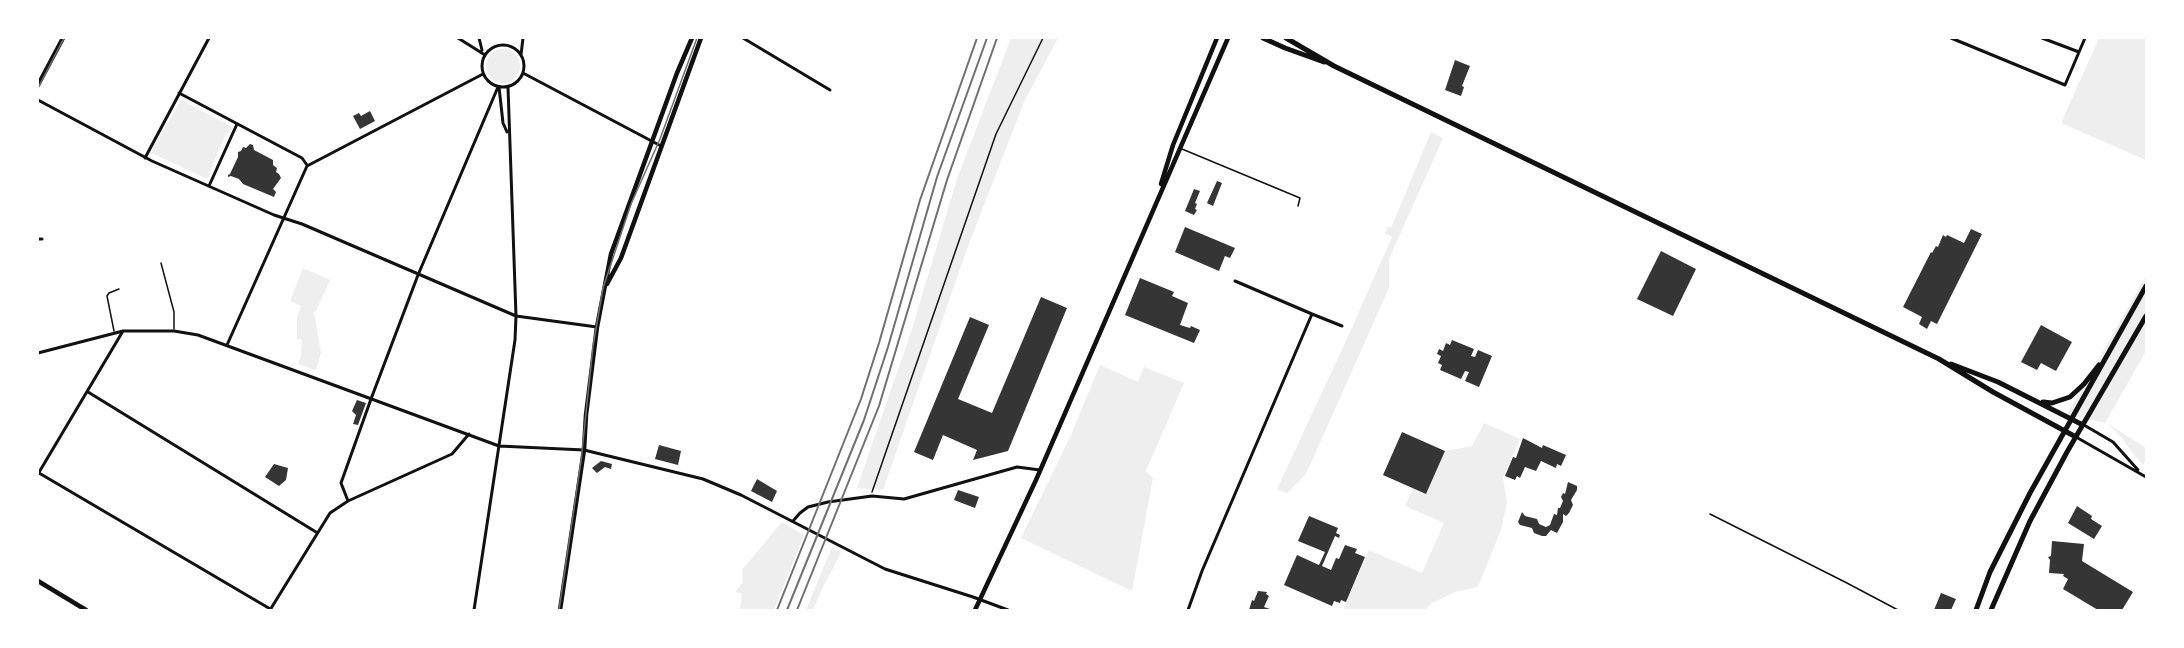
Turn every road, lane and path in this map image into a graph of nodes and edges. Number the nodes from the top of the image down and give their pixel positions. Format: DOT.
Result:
graph roads {
  1 [pos="63,38"];
  2 [pos="209,38"];
  3 [pos="458,38"];
  4 [pos="479,38"];
  5 [pos="523,38"];
  6 [pos="692,38"];
  7 [pos="701,38"];
  8 [pos="743,38"];
  9 [pos="1043,38"];
  10 [pos="1212,38"];
  11 [pos="1217,38"];
  12 [pos="1228,38"];
  13 [pos="1263,38"];
  14 [pos="1286,38"];
  15 [pos="1951,38"];
  16 [pos="2042,38"];
  17 [pos="2085,38"];
  18 [pos="1964,40"];
  19 [pos="1213,47"];
  20 [pos="482,50"];
  21 [pos="2079,52"];
  22 [pos="486,55"];
  23 [pos="521,56"];
  24 [pos="1334,66"];
  25 [pos="523,73"];
  26 [pos="483,74"];
  27 [pos="38,85"];
  28 [pos="499,87"];
  29 [pos="508,87"];
  30 [pos="830,90"];
  31 [pos="179,93"];
  32 [pos="38,100"];
  33 [pos="237,124"];
  34 [pos="508,134"];
  35 [pos="652,141"];
  36 [pos="1173,145"];
  37 [pos="663,147"];
  38 [pos="1181,149"];
  39 [pos="145,158"];
  40 [pos="307,166"];
  41 [pos="209,186"];
  42 [pos="1158,196"];
  43 [pos="1298,206"];
  44 [pos="284,218"];
  45 [pos="161,263"];
  46 [pos="418,275"];
  47 [pos="1235,281"];
  48 [pos="2146,286"];
  49 [pos="119,289"];
  50 [pos="604,289"];
  51 [pos="1312,314"];
  52 [pos="516,316"];
  53 [pos="2146,316"];
  54 [pos="1342,326"];
  55 [pos="597,327"];
  56 [pos="123,331"];
  57 [pos="174,331"];
  58 [pos="114,333"];
  59 [pos="226,345"];
  60 [pos="2109,351"];
  61 [pos="38,352"];
  62 [pos="1939,359"];
  63 [pos="88,392"];
  64 [pos="371,399"];
  65 [pos="2040,402"];
  66 [pos="2072,419"];
  67 [pos="2083,425"];
  68 [pos="2065,430"];
  69 [pos="469,434"];
  70 [pos="2076,437"];
  71 [pos="499,446"];
  72 [pos="584,450"];
  73 [pos="1040,470"];
  74 [pos="38,474"];
  75 [pos="2141,474"];
  76 [pos="2146,477"];
  77 [pos="872,496"];
  78 [pos="348,501"];
  79 [pos="1710,514"];
  80 [pos="793,521"];
  81 [pos="316,532"];
  82 [pos="38,581"];
  83 [pos="980,599"];
  84 [pos="86,610"];
  85 [pos="271,610"];
  86 [pos="474,610"];
  87 [pos="560,610"];
  88 [pos="975,610"];
  89 [pos="1008,610"];
  90 [pos="1188,610"];
  91 [pos="1898,610"];
  92 [pos="1976,610"];
  93 [pos="1991,610"];
  1 -- 27 [label="main road"];
  2 -- 31 [label="street"];
  3 -- 20 [label="street"];
  4 -- 20 [label="street"];
  5 -- 23 [label="street"];
  6 -- 35 [label="main road"];
  7 -- 37 [label="main road"];
  8 -- 30 [label="street"];
  9 -- 77 [label="path"];
  10 -- 19 [label="main road"];
  11 -- 19 [label="main road"];
  12 -- 38 [label="main road"];
  13 -- 24 [label="main road"];
  14 -- 24 [label="main road"];
  15 -- 18 [label="street"];
  16 -- 21 [label="street"];
  17 -- 21 [label="street"];
  18 -- 21 [label="street"];
  19 -- 36 [label="main road"];
  20 -- 22 [label="street"];
  22 -- 23 [label="street"];
  22 -- 26 [label="street"];
  23 -- 25 [label="street"];
  24 -- 62 [label="main road"];
  25 -- 29 [label="street"];
  25 -- 35 [label="street"];
  26 -- 28 [label="street"];
  26 -- 40 [label="street"];
  28 -- 29 [label="street"];
  28 -- 34 [label="street"];
  28 -- 46 [label="street"];
  29 -- 34 [label="street"];
  31 -- 33 [label="street"];
  31 -- 39 [label="street"];
  32 -- 39 [label="street"];
  33 -- 40 [label="street"];
  33 -- 41 [label="street"];
  34 -- 52 [label="street"];
  35 -- 37 [label="street"];
  35 -- 50 [label="main road"];
  36 -- 38 [label="lane"];
  36 -- 42 [label="main road"];
  37 -- 50 [label="main road"];
  38 -- 42 [label="main road"];
  38 -- 43 [label="lane"];
  39 -- 41 [label="street"];
  40 -- 44 [label="street"];
  41 -- 44 [label="street"];
  42 -- 73 [label="main road"];
  44 -- 46 [label="street"];
  44 -- 59 [label="street"];
  45 -- 57 [label="lane"];
  46 -- 52 [label="street"];
  46 -- 64 [label="street"];
  47 -- 51 [label="street"];
  48 -- 60 [label="main road"];
  49 -- 58 [label="lane"];
  50 -- 55 [label="main road"];
  51 -- 54 [label="street"];
  51 -- 90 [label="street"];
  52 -- 55 [label="street"];
  52 -- 71 [label="street"];
  53 -- 67 [label="main road"];
  55 -- 72 [label="main road"];
  56 -- 57 [label="street"];
  56 -- 58 [label="street"];
  56 -- 63 [label="street"];
  57 -- 59 [label="street"];
  58 -- 61 [label="street"];
  59 -- 64 [label="street"];
  60 -- 65 [label="main road"];
  60 -- 66 [label="main road"];
  62 -- 65 [label="main road"];
  62 -- 68 [label="main road"];
  63 -- 74 [label="street"];
  63 -- 81 [label="street"];
  64 -- 69 [label="street"];
  64 -- 78 [label="street"];
  65 -- 66 [label="main road"];
  66 -- 67 [label="main road"];
  66 -- 68 [label="main road"];
  67 -- 70 [label="main road"];
  67 -- 75 [label="street"];
  68 -- 70 [label="main road"];
  68 -- 92 [label="main road"];
  69 -- 71 [label="street"];
  69 -- 78 [label="street"];
  70 -- 75 [label="street"];
  70 -- 93 [label="main road"];
  71 -- 72 [label="street"];
  71 -- 86 [label="street"];
  72 -- 80 [label="street"];
  72 -- 87 [label="main road"];
  73 -- 77 [label="street"];
  73 -- 83 [label="main road"];
  74 -- 85 [label="street"];
  75 -- 76 [label="street"];
  77 -- 80 [label="street"];
  78 -- 81 [label="street"];
  79 -- 91 [label="lane"];
  80 -- 83 [label="street"];
  81 -- 85 [label="street"];
  82 -- 84 [label="main road"];
  83 -- 88 [label="main road"];
  83 -- 89 [label="street"];
}
